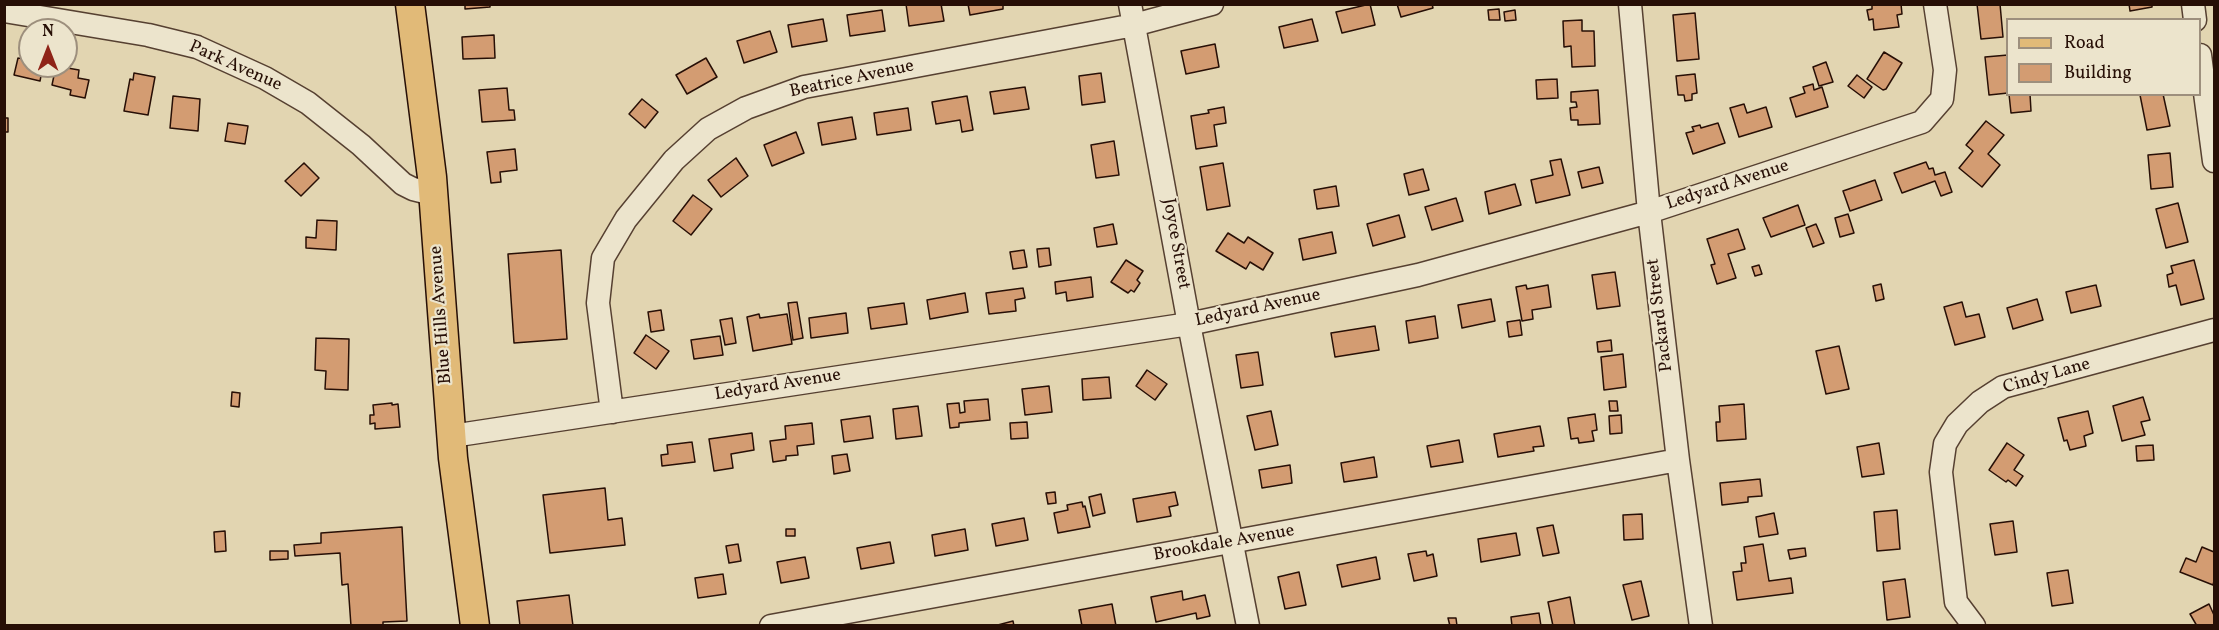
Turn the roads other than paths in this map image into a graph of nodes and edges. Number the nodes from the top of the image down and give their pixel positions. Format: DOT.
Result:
graph roads {
  1 [pos="410,4"];
  2 [pos="1212,4"];
  3 [pos="1630,4"];
  4 [pos="1935,4"];
  5 [pos="4,11"];
  6 [pos="1132,15"];
  7 [pos="2201,69"];
  8 [pos="2214,160"];
  9 [pos="433,194"];
  10 [pos="1649,212"];
  11 [pos="1189,324"];
  12 [pos="2214,330"];
  13 [pos="612,412"];
  14 [pos="452,436"];
  15 [pos="1678,460"];
  16 [pos="1232,543"];
  17 [pos="475,626"];
  18 [pos="771,626"];
  19 [pos="1248,626"];
  20 [pos="1701,626"];
  21 [pos="1974,626"];
  1 -- 9 [label="main road, Blue Hills Avenue"];
  2 -- 6 [label="street, Beatrice Avenue"];
  3 -- 10 [label="street, Packard Street"];
  4 -- 10 [label="street, Ledyard Avenue"];
  5 -- 9 [label="street, Park Avenue"];
  6 -- 11 [label="street, Joyce Street"];
  6 -- 13 [label="street, Beatrice Avenue"];
  7 -- 8 [label="street"];
  9 -- 14 [label="main road, Blue Hills Avenue"];
  10 -- 11 [label="street, Ledyard Avenue"];
  10 -- 15 [label="street, Packard Street"];
  11 -- 13 [label="street, Ledyard Avenue"];
  11 -- 16 [label="street, Joyce Street"];
  12 -- 21 [label="street, Cindy Lane"];
  13 -- 14 [label="street, Ledyard Avenue"];
  14 -- 17 [label="main road, Blue Hills Avenue"];
  15 -- 16 [label="street, Brookdale Avenue"];
  15 -- 20 [label="street, Packard Street"];
  16 -- 18 [label="street, Brookdale Avenue"];
  16 -- 19 [label="street, Joyce Street"];
}
